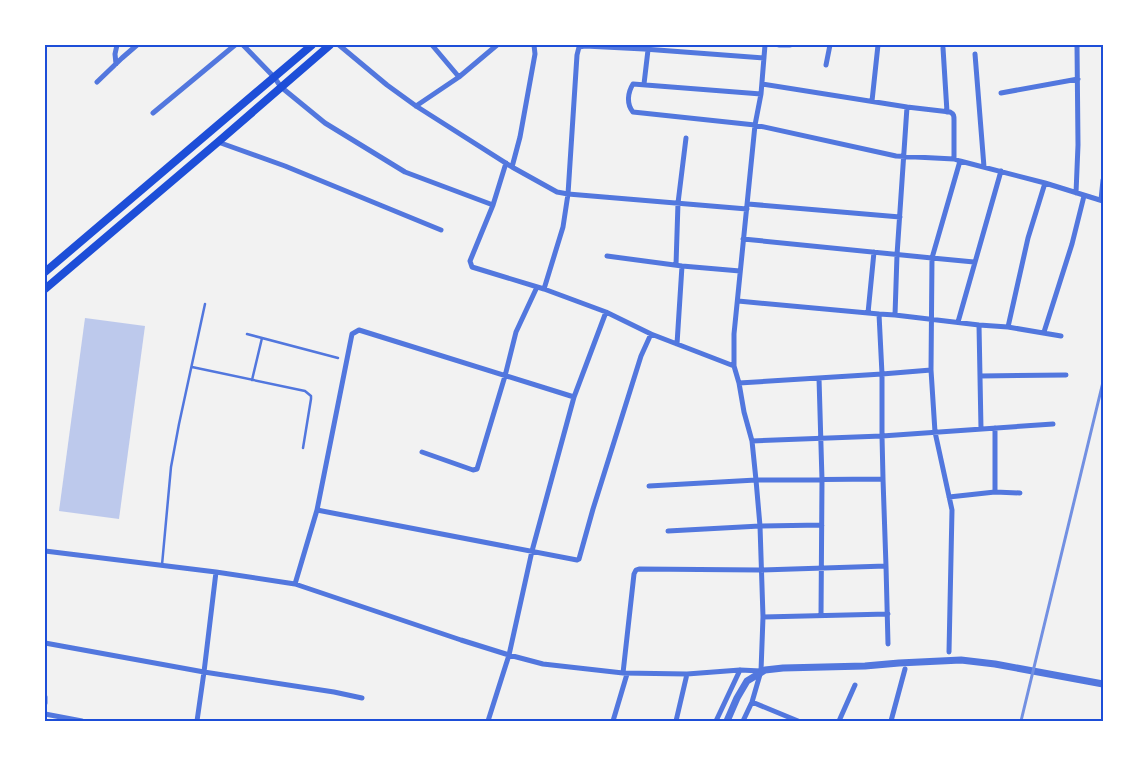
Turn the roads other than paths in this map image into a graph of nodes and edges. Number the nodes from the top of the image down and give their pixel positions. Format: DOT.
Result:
graph roads {
  1 [pos="117,45"];
  2 [pos="137,45"];
  3 [pos="235,45"];
  4 [pos="243,45"];
  5 [pos="312,45"];
  6 [pos="330,45"];
  7 [pos="339,45"];
  8 [pos="432,45"];
  9 [pos="497,45"];
  10 [pos="534,45"];
  11 [pos="765,45"];
  12 [pos="779,45"];
  13 [pos="790,45"];
  14 [pos="830,45"];
  15 [pos="878,45"];
  16 [pos="1077,45"];
  17 [pos="646,48"];
  18 [pos="942,48"];
  19 [pos="975,54"];
  20 [pos="764,58"];
  21 [pos="116,64"];
  22 [pos="826,65"];
  23 [pos="274,77"];
  24 [pos="459,77"];
  25 [pos="1078,79"];
  26 [pos="97,82"];
  27 [pos="644,84"];
  28 [pos="762,84"];
  29 [pos="281,87"];
  30 [pos="1001,93"];
  31 [pos="761,94"];
  32 [pos="872,101"];
  33 [pos="416,106"];
  34 [pos="907,107"];
  35 [pos="947,112"];
  36 [pos="153,113"];
  37 [pos="755,125"];
  38 [pos="686,138"];
  39 [pos="218,142"];
  40 [pos="904,157"];
  41 [pos="957,160"];
  42 [pos="506,163"];
  43 [pos="512,167"];
  44 [pos="984,167"];
  45 [pos="1001,171"];
  46 [pos="1103,180"];
  47 [pos="1045,183"];
  48 [pos="1076,193"];
  49 [pos="568,194"];
  50 [pos="1084,196"];
  51 [pos="1102,200"];
  52 [pos="678,203"];
  53 [pos="492,205"];
  54 [pos="747,206"];
  55 [pos="900,217"];
  56 [pos="441,230"];
  57 [pos="743,239"];
  58 [pos="874,252"];
  59 [pos="897,254"];
  60 [pos="607,256"];
  61 [pos="932,258"];
  62 [pos="974,262"];
  63 [pos="676,265"];
  64 [pos="682,266"];
  65 [pos="740,270"];
  66 [pos="45,272"];
  67 [pos="537,287"];
  68 [pos="45,289"];
  69 [pos="544,289"];
  70 [pos="738,300"];
  71 [pos="205,304"];
  72 [pos="606,312"];
  73 [pos="868,313"];
  74 [pos="879,314"];
  75 [pos="894,315"];
  76 [pos="932,319"];
  77 [pos="958,322"];
  78 [pos="979,325"];
  79 [pos="1008,327"];
  80 [pos="1044,332"];
  81 [pos="247,334"];
  82 [pos="651,334"];
  83 [pos="1061,336"];
  84 [pos="262,338"];
  85 [pos="677,344"];
  86 [pos="338,358"];
  87 [pos="734,366"];
  88 [pos="192,367"];
  89 [pos="931,370"];
  90 [pos="882,374"];
  91 [pos="1066,375"];
  92 [pos="505,376"];
  93 [pos="980,376"];
  94 [pos="819,378"];
  95 [pos="252,380"];
  96 [pos="739,382"];
  97 [pos="574,398"];
  98 [pos="1053,424"];
  99 [pos="995,428"];
  100 [pos="981,429"];
  101 [pos="935,432"];
  102 [pos="882,436"];
  103 [pos="820,438"];
  104 [pos="752,441"];
  105 [pos="303,448"];
  106 [pos="422,452"];
  107 [pos="883,479"];
  108 [pos="756,480"];
  109 [pos="822,480"];
  110 [pos="649,486"];
  111 [pos="995,492"];
  112 [pos="1020,493"];
  113 [pos="949,497"];
  114 [pos="317,510"];
  115 [pos="760,526"];
  116 [pos="822,526"];
  117 [pos="668,531"];
  118 [pos="45,550"];
  119 [pos="532,551"];
  120 [pos="162,565"];
  121 [pos="886,566"];
  122 [pos="821,568"];
  123 [pos="760,570"];
  124 [pos="216,572"];
  125 [pos="295,584"];
  126 [pos="888,614"];
  127 [pos="821,616"];
  128 [pos="763,617"];
  129 [pos="45,643"];
  130 [pos="888,644"];
  131 [pos="949,652"];
  132 [pos="509,655"];
  133 [pos="905,669"];
  134 [pos="740,670"];
  135 [pos="761,670"];
  136 [pos="204,672"];
  137 [pos="625,674"];
  138 [pos="687,674"];
  139 [pos="1103,684"];
  140 [pos="855,685"];
  141 [pos="45,697"];
  142 [pos="362,698"];
  143 [pos="752,702"];
  144 [pos="45,703"];
  145 [pos="45,714"];
  146 [pos="82,721"];
  147 [pos="197,721"];
  148 [pos="488,721"];
  149 [pos="613,721"];
  150 [pos="676,721"];
  151 [pos="716,721"];
  152 [pos="727,721"];
  153 [pos="743,721"];
  154 [pos="798,721"];
  155 [pos="839,721"];
  156 [pos="892,721"];
  1 -- 21 [label="street"];
  2 -- 21 [label="street"];
  3 -- 36 [label="street"];
  4 -- 23 [label="street"];
  5 -- 23 [label="main road"];
  6 -- 29 [label="main road"];
  7 -- 33 [label="street"];
  8 -- 24 [label="street"];
  9 -- 24 [label="street"];
  10 -- 43 [label="street"];
  11 -- 20 [label="street"];
  12 -- 13 [label="street"];
  14 -- 22 [label="street"];
  15 -- 32 [label="street"];
  16 -- 25 [label="street"];
  17 -- 20 [label="street"];
  17 -- 27 [label="street"];
  17 -- 49 [label="street"];
  18 -- 35 [label="street"];
  19 -- 44 [label="street"];
  20 -- 28 [label="street"];
  21 -- 26 [label="street"];
  23 -- 29 [label="street"];
  23 -- 66 [label="main road"];
  24 -- 33 [label="street"];
  25 -- 30 [label="street"];
  25 -- 48 [label="street"];
  27 -- 31 [label="street"];
  27 -- 37 [label="street"];
  28 -- 31 [label="street"];
  28 -- 32 [label="street"];
  29 -- 39 [label="main road"];
  29 -- 53 [label="street"];
  31 -- 37 [label="street"];
  32 -- 34 [label="street"];
  33 -- 42 [label="street"];
  34 -- 35 [label="street"];
  34 -- 40 [label="street"];
  35 -- 41 [label="street"];
  37 -- 40 [label="street"];
  37 -- 54 [label="street"];
  38 -- 52 [label="street"];
  39 -- 56 [label="street"];
  39 -- 68 [label="main road"];
  40 -- 41 [label="street"];
  40 -- 55 [label="street"];
  41 -- 44 [label="street"];
  41 -- 61 [label="street"];
  42 -- 43 [label="street"];
  42 -- 53 [label="street"];
  43 -- 49 [label="street"];
  44 -- 45 [label="street"];
  45 -- 47 [label="street"];
  45 -- 62 [label="street"];
  46 -- 51 [label="street"];
  47 -- 48 [label="street"];
  47 -- 79 [label="street"];
  48 -- 50 [label="street"];
  49 -- 52 [label="street"];
  49 -- 69 [label="street"];
  50 -- 51 [label="street"];
  50 -- 80 [label="street"];
  52 -- 54 [label="street"];
  52 -- 63 [label="street"];
  53 -- 67 [label="street"];
  54 -- 55 [label="street"];
  54 -- 57 [label="street"];
  55 -- 59 [label="street"];
  57 -- 58 [label="street"];
  57 -- 65 [label="street"];
  58 -- 59 [label="street"];
  58 -- 73 [label="street"];
  59 -- 61 [label="street"];
  59 -- 75 [label="street"];
  60 -- 63 [label="street"];
  61 -- 62 [label="street"];
  61 -- 76 [label="street"];
  62 -- 77 [label="street"];
  63 -- 64 [label="street"];
  64 -- 65 [label="street"];
  64 -- 85 [label="street"];
  65 -- 70 [label="street"];
  67 -- 69 [label="street"];
  67 -- 92 [label="street"];
  69 -- 72 [label="street"];
  70 -- 73 [label="street"];
  70 -- 87 [label="street"];
  71 -- 88 [label="lane"];
  72 -- 82 [label="street"];
  72 -- 97 [label="street"];
  73 -- 74 [label="street"];
  74 -- 75 [label="street"];
  74 -- 90 [label="street"];
  75 -- 76 [label="street"];
  76 -- 77 [label="street"];
  76 -- 89 [label="street"];
  77 -- 78 [label="street"];
  78 -- 79 [label="street"];
  78 -- 93 [label="street"];
  79 -- 80 [label="street"];
  80 -- 83 [label="street"];
  81 -- 84 [label="lane"];
  82 -- 85 [label="street"];
  82 -- 119 [label="street"];
  84 -- 86 [label="lane"];
  84 -- 95 [label="lane"];
  85 -- 87 [label="street"];
  87 -- 96 [label="street"];
  88 -- 95 [label="lane"];
  88 -- 120 [label="lane"];
  89 -- 90 [label="street"];
  89 -- 101 [label="street"];
  90 -- 94 [label="street"];
  90 -- 102 [label="street"];
  91 -- 93 [label="street"];
  92 -- 97 [label="street"];
  92 -- 106 [label="street"];
  92 -- 114 [label="street"];
  93 -- 100 [label="street"];
  94 -- 96 [label="street"];
  94 -- 103 [label="street"];
  95 -- 105 [label="lane"];
  96 -- 104 [label="street"];
  97 -- 119 [label="street"];
  98 -- 99 [label="street"];
  99 -- 100 [label="street"];
  99 -- 111 [label="street"];
  100 -- 101 [label="street"];
  101 -- 102 [label="street"];
  101 -- 113 [label="street"];
  102 -- 103 [label="street"];
  102 -- 107 [label="street"];
  103 -- 104 [label="street"];
  103 -- 109 [label="street"];
  104 -- 108 [label="street"];
  107 -- 109 [label="street"];
  107 -- 121 [label="street"];
  108 -- 109 [label="street"];
  108 -- 110 [label="street"];
  108 -- 115 [label="street"];
  109 -- 116 [label="street"];
  111 -- 112 [label="street"];
  111 -- 113 [label="street"];
  113 -- 131 [label="street"];
  114 -- 119 [label="street"];
  114 -- 125 [label="street"];
  115 -- 116 [label="street"];
  115 -- 117 [label="street"];
  115 -- 123 [label="street"];
  116 -- 122 [label="street"];
  118 -- 120 [label="street"];
  119 -- 132 [label="street"];
  120 -- 124 [label="street"];
  121 -- 122 [label="street"];
  121 -- 126 [label="street"];
  122 -- 123 [label="street"];
  122 -- 127 [label="street"];
  123 -- 128 [label="street"];
  123 -- 137 [label="street"];
  124 -- 125 [label="street"];
  124 -- 136 [label="street"];
  125 -- 132 [label="street"];
  126 -- 127 [label="street"];
  126 -- 130 [label="street"];
  127 -- 128 [label="street"];
  128 -- 135 [label="street"];
  129 -- 136 [label="street"];
  132 -- 137 [label="street"];
  132 -- 148 [label="street"];
  133 -- 156 [label="street"];
  134 -- 135 [label="street"];
  134 -- 138 [label="street"];
  134 -- 151 [label="street"];
  135 -- 143 [label="street"];
  136 -- 142 [label="street"];
  136 -- 147 [label="street"];
  137 -- 138 [label="street"];
  137 -- 149 [label="street"];
  138 -- 150 [label="street"];
  139 -- 152 [label="street"];
  140 -- 155 [label="street"];
  141 -- 144 [label="street"];
  143 -- 153 [label="street"];
  143 -- 154 [label="street"];
  145 -- 146 [label="street"];
}
